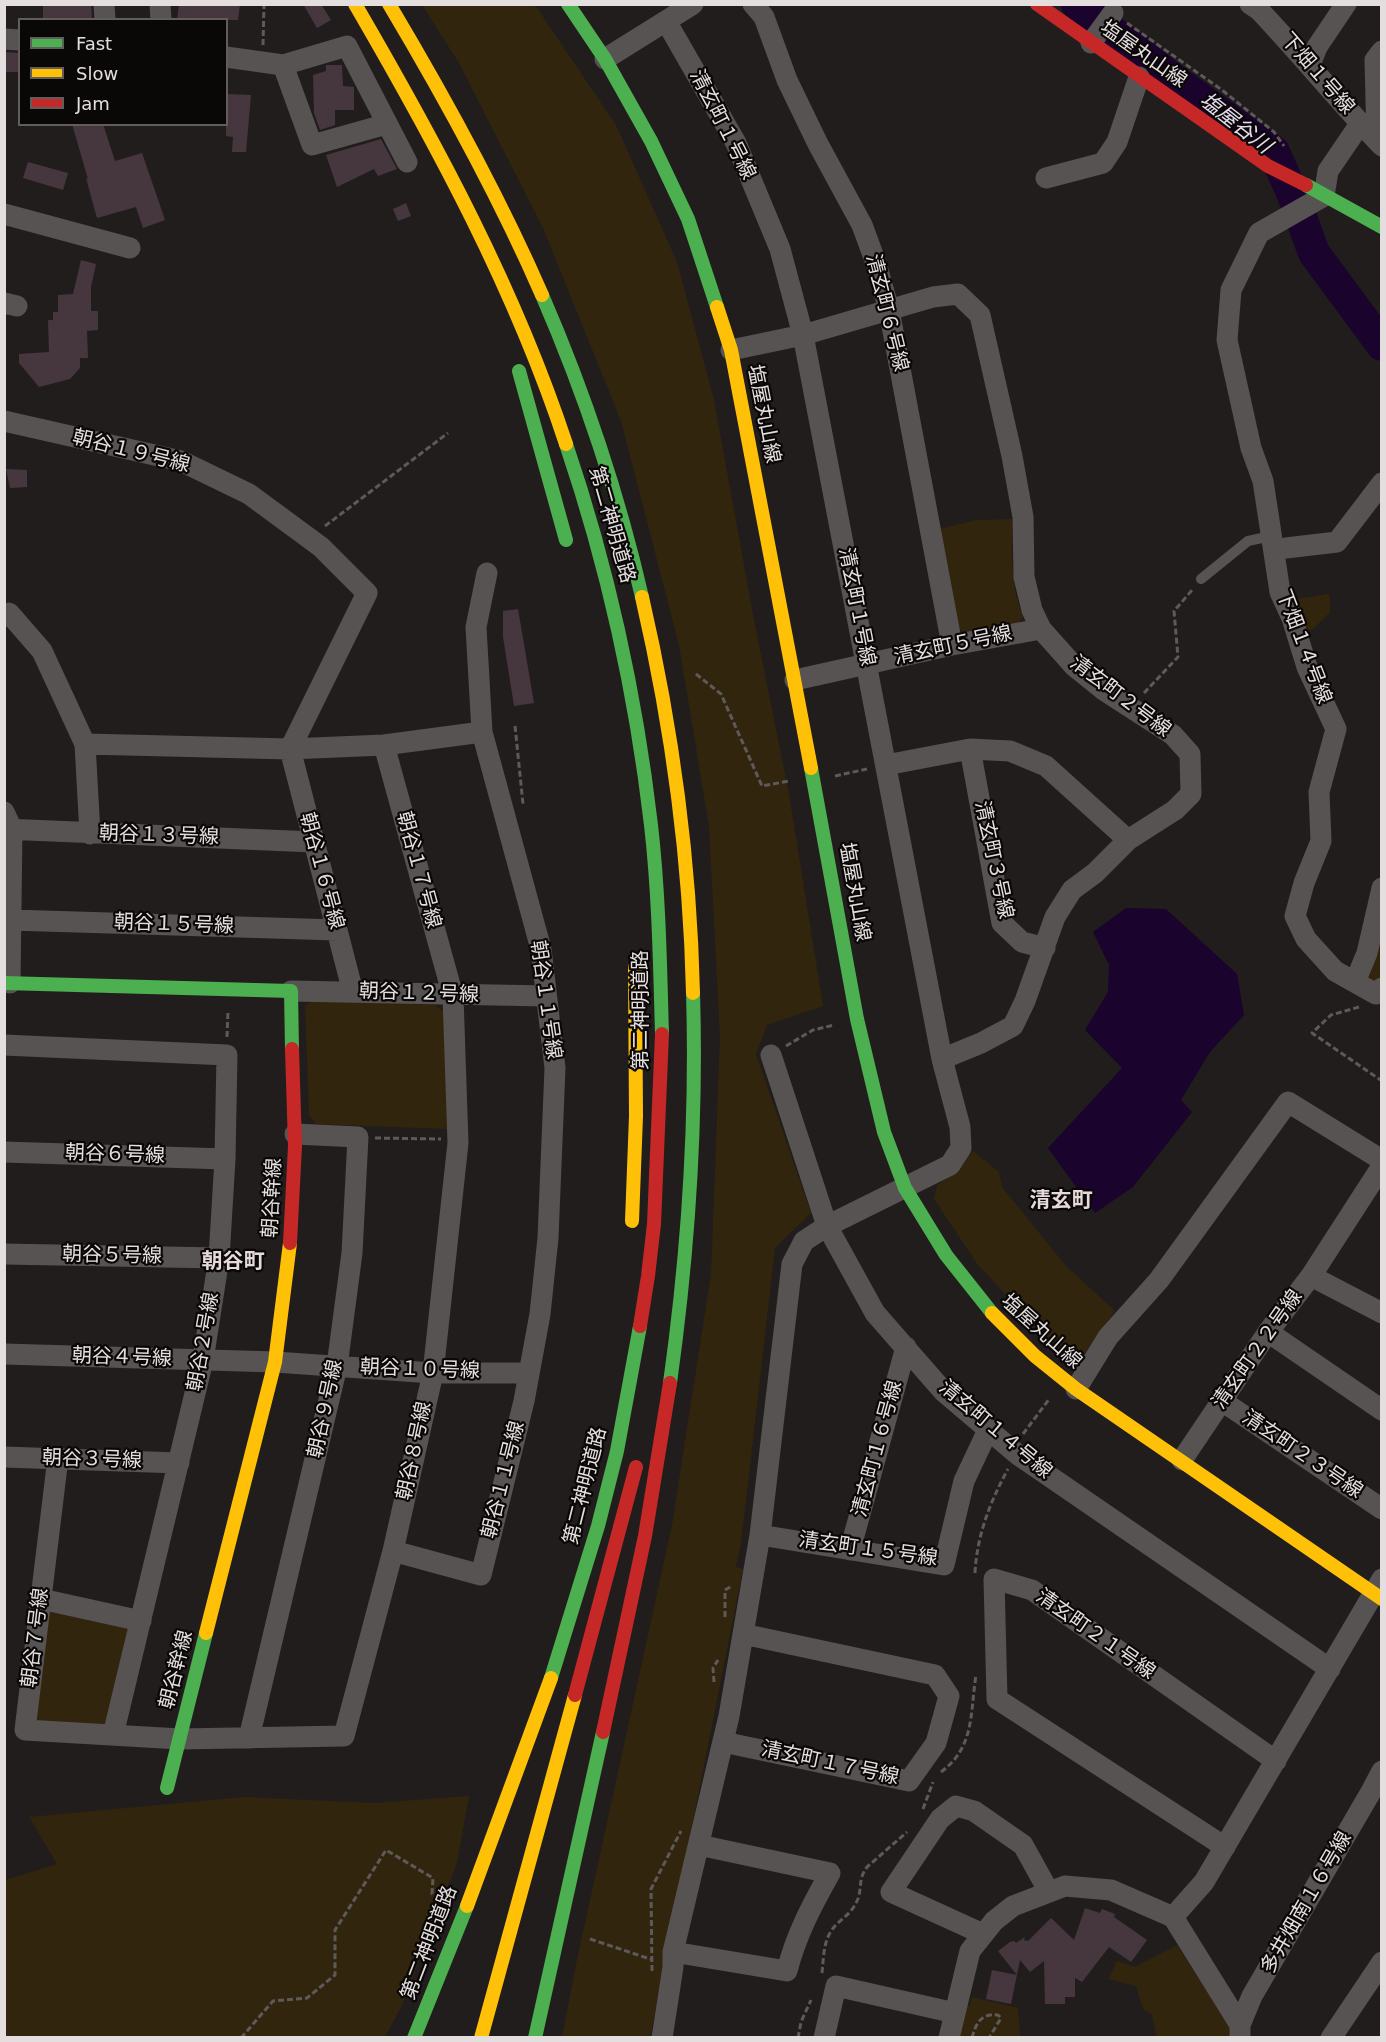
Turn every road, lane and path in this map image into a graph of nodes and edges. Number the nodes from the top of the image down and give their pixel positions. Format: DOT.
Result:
graph roads {
  1 [pos="264,4"];
  2 [pos="355,4"];
  3 [pos="389,4"];
  4 [pos="568,4"];
  5 [pos="693,4"];
  6 [pos="753,4"];
  7 [pos="1037,4"];
  8 [pos="1250,4"];
  9 [pos="1346,4"];
  10 [pos="1113,13"];
  11 [pos="666,21"];
  12 [pos="1090,43"];
  13 [pos="1382,51"];
  14 [pos="228,57"];
  15 [pos="605,59"];
  16 [pos="273,64"];
  17 [pos="1310,65"];
  18 [pos="1139,77"];
  19 [pos="403,86"];
  20 [pos="387,124"];
  21 [pos="1360,124"];
  22 [pos="1379,144"];
  23 [pos="1285,147"];
  24 [pos="407,162"];
  25 [pos="1046,178"];
  26 [pos="1317,200"];
  27 [pos="4,214"];
  28 [pos="1382,227"];
  29 [pos="130,248"];
  30 [pos="491,291"];
  31 [pos="889,310"];
  32 [pos="803,335"];
  33 [pos="731,350"];
  34 [pos="516,361"];
  35 [pos="4,421"];
  36 [pos="448,433"];
  37 [pos="1382,483"];
  38 [pos="309,538"];
  39 [pos="566,540"];
  40 [pos="1278,542"];
  41 [pos="487,573"];
  42 [pos="1201,579"];
  43 [pos="4,616"];
  44 [pos="1041,629"];
  45 [pos="952,645"];
  46 [pos="868,664"];
  47 [pos="696,674"];
  48 [pos="795,680"];
  49 [pos="1130,707"];
  50 [pos="515,726"];
  51 [pos="482,732"];
  52 [pos="85,744"];
  53 [pos="384,745"];
  54 [pos="290,749"];
  55 [pos="970,749"];
  56 [pos="886,765"];
  57 [pos="831,777"];
  58 [pos="794,780"];
  59 [pos="524,811"];
  60 [pos="7,823"];
  61 [pos="90,834"];
  62 [pos="1128,840"];
  63 [pos="314,842"];
  64 [pos="1382,888"];
  65 [pos="11,920"];
  66 [pos="337,930"];
  67 [pos="1045,948"];
  68 [pos="635,967"];
  69 [pos="1354,982"];
  70 [pos="8,983"];
  71 [pos="228,988"];
  72 [pos="291,991"];
  73 [pos="1379,991"];
  74 [pos="353,992"];
  75 [pos="453,996"];
  76 [pos="546,996"];
  77 [pos="839,1023"];
  78 [pos="4,1045"];
  79 [pos="771,1054"];
  80 [pos="227,1055"];
  81 [pos="942,1059"];
  82 [pos="1382,1081"];
  83 [pos="691,1125"];
  84 [pos="295,1134"];
  85 [pos="358,1137"];
  86 [pos="458,1140"];
  87 [pos="4,1152"];
  88 [pos="225,1159"];
  89 [pos="1382,1160"];
  90 [pos="1382,1166"];
  91 [pos="905,1188"];
  92 [pos="827,1226"];
  93 [pos="631,1235"];
  94 [pos="4,1254"];
  95 [pos="219,1258"];
  96 [pos="1311,1276"];
  97 [pos="1382,1313"];
  98 [pos="1268,1332"];
  99 [pos="662,1336"];
  100 [pos="906,1347"];
  101 [pos="4,1354"];
  102 [pos="203,1360"];
  103 [pos="275,1362"];
  104 [pos="337,1366"];
  105 [pos="618,1367"];
  106 [pos="432,1373"];
  107 [pos="529,1373"];
  108 [pos="1076,1389"];
  109 [pos="1053,1394"];
  110 [pos="1222,1401"];
  111 [pos="1382,1410"];
  112 [pos="988,1430"];
  113 [pos="1011,1449"];
  114 [pos="639,1455"];
  115 [pos="4,1457"];
  116 [pos="58,1458"];
  117 [pos="1182,1460"];
  118 [pos="180,1463"];
  119 [pos="1382,1509"];
  120 [pos="596,1530"];
  121 [pos="760,1535"];
  122 [pos="850,1550"];
  123 [pos="393,1551"];
  124 [pos="753,1575"];
  125 [pos="1378,1590"];
  126 [pos="41,1599"];
  127 [pos="141,1622"];
  128 [pos="734,1629"];
  129 [pos="722,1654"];
  130 [pos="1330,1669"];
  131 [pos="714,1687"];
  132 [pos="113,1735"];
  133 [pos="249,1738"];
  134 [pos="180,1739"];
  135 [pos="723,1742"];
  136 [pos="1276,1761"];
  137 [pos="1382,1771"];
  138 [pos="167,1788"];
  139 [pos="1377,1793"];
  140 [pos="685,1825"];
  141 [pos="699,1845"];
  142 [pos="1225,1847"];
  143 [pos="1049,1892"];
  144 [pos="441,1900"];
  145 [pos="1173,1917"];
  146 [pos="983,1934"];
  147 [pos="590,1939"];
  148 [pos="652,1960"];
  149 [pos="673,1960"];
  150 [pos="1382,1962"];
  151 [pos="651,1981"];
  152 [pos="955,2013"];
  153 [pos="1240,2031"];
  154 [pos="241,2037"];
  155 [pos="414,2037"];
  156 [pos="481,2037"];
  157 [pos="535,2037"];
  158 [pos="662,2037"];
  159 [pos="824,2037"];
  160 [pos="949,2037"];
  161 [pos="972,2037"];
  162 [pos="989,2037"];
  163 [pos="1331,2037"];
  1 -- 16 [label="path"];
  2 -- 19 [label="main road, 第二神明道路"];
  3 -- 83 [label="main road, 第二神明道路"];
  4 -- 15 [label="main road, 塩屋丸山線"];
  5 -- 11 [label="street"];
  6 -- 31 [label="street, 清玄町６号線"];
  7 -- 12 [label="main road, 塩屋丸山線"];
  8 -- 17 [label="street, 下畑１号線"];
  9 -- 17 [label="street"];
  10 -- 12 [label="street"];
  10 -- 23 [label="path"];
  11 -- 15 [label="street"];
  11 -- 32 [label="street, 清玄町１号線"];
  12 -- 18 [label="main road, 塩屋丸山線"];
  13 -- 22 [label="street"];
  14 -- 16 [label="street"];
  15 -- 33 [label="main road, 塩屋丸山線"];
  16 -- 20 [label="street"];
  16 -- 20 [label="street"];
  17 -- 21 [label="street, 下畑１号線"];
  18 -- 25 [label="street"];
  18 -- 26 [label="main road, 塩屋丸山線"];
  19 -- 30 [label="main road"];
  19 -- 120 [label="main road, 第二神明道路"];
  20 -- 24 [label="street"];
  21 -- 22 [label="street, 下畑１号線"];
  21 -- 26 [label="street"];
  26 -- 28 [label="main road, 塩屋丸山線"];
  26 -- 40 [label="street, 下畑１４号線"];
  27 -- 29 [label="street"];
  31 -- 32 [label="street, 清玄町２号線"];
  31 -- 44 [label="street, 清玄町２号線"];
  31 -- 45 [label="street, 清玄町６号線"];
  32 -- 33 [label="street, 清玄町２号線"];
  32 -- 46 [label="street, 清玄町１号線"];
  33 -- 48 [label="main road, 塩屋丸山線"];
  34 -- 39 [label="main road"];
  35 -- 38 [label="street, 朝谷１９号線"];
  36 -- 38 [label="path"];
  37 -- 40 [label="street"];
  38 -- 54 [label="street, 朝谷１９号線"];
  40 -- 42 [label="lane"];
  40 -- 69 [label="street, 下畑１４号線"];
  41 -- 51 [label="street, 朝谷１１号線"];
  42 -- 49 [label="path"];
  43 -- 52 [label="street"];
  44 -- 45 [label="street, 清玄町５号線"];
  44 -- 49 [label="street, 清玄町２号線"];
  45 -- 46 [label="street, 清玄町５号線"];
  46 -- 48 [label="street, 清玄町５号線"];
  46 -- 56 [label="street, 清玄町１号線"];
  47 -- 58 [label="path"];
  48 -- 91 [label="main road, 塩屋丸山線"];
  49 -- 62 [label="street, 清玄町２号線"];
  50 -- 59 [label="path"];
  51 -- 53 [label="street"];
  51 -- 76 [label="street, 朝谷１１号線"];
  52 -- 54 [label="street"];
  52 -- 61 [label="street"];
  53 -- 54 [label="street"];
  53 -- 75 [label="street, 朝谷１７号線"];
  54 -- 63 [label="street, 朝谷１６号線"];
  55 -- 56 [label="street"];
  55 -- 62 [label="street"];
  55 -- 67 [label="street, 清玄町３号線"];
  56 -- 57 [label="path"];
  56 -- 81 [label="street, 清玄町１号線"];
  60 -- 61 [label="street, 朝谷１３号線"];
  60 -- 65 [label="street"];
  61 -- 63 [label="street, 朝谷１３号線"];
  62 -- 67 [label="street, 清玄町２号線"];
  63 -- 66 [label="street, 朝谷１６号線"];
  64 -- 69 [label="street"];
  65 -- 66 [label="street, 朝谷１５号線"];
  65 -- 70 [label="street"];
  66 -- 74 [label="street, 朝谷１６号線"];
  67 -- 81 [label="street, 清玄町２号線"];
  68 -- 93 [label="main road"];
  69 -- 73 [label="street, 下畑１４号線"];
  70 -- 71 [label="main road"];
  71 -- 72 [label="main road"];
  71 -- 80 [label="path"];
  72 -- 74 [label="street, 朝谷１２号線"];
  72 -- 84 [label="main road, 朝谷幹線"];
  73 -- 82 [label="path"];
  74 -- 75 [label="street, 朝谷１２号線"];
  75 -- 76 [label="street, 朝谷１２号線"];
  75 -- 86 [label="street, 朝谷８号線"];
  76 -- 107 [label="street, 朝谷１１号線"];
  77 -- 79 [label="path"];
  78 -- 80 [label="street"];
  79 -- 92 [label="street, 清玄町１４号線"];
  80 -- 88 [label="street, 朝谷２号線"];
  81 -- 91 [label="street, 清玄町１号線"];
  83 -- 99 [label="main road, 第二神明道路"];
  83 -- 157 [label="main road, 第二神明道路"];
  84 -- 85 [label="street"];
  84 -- 103 [label="main road, 朝谷幹線"];
  85 -- 86 [label="path"];
  85 -- 104 [label="street, 朝谷９号線"];
  86 -- 106 [label="street, 朝谷８号線"];
  87 -- 88 [label="street, 朝谷６号線"];
  88 -- 95 [label="street, 朝谷２号線"];
  89 -- 108 [label="street"];
  90 -- 96 [label="street"];
  91 -- 92 [label="street, 清玄町１号線"];
  91 -- 108 [label="main road, 塩屋丸山線"];
  92 -- 100 [label="street, 清玄町１４号線"];
  92 -- 121 [label="street, 清玄町１号線"];
  94 -- 95 [label="street, 朝谷５号線"];
  95 -- 102 [label="street, 朝谷２号線"];
  96 -- 97 [label="street, 清玄町２２号線"];
  96 -- 98 [label="street, 清玄町２２号線"];
  98 -- 110 [label="street, 清玄町２２号線"];
  98 -- 111 [label="street"];
  100 -- 112 [label="street, 清玄町１４号線"];
  100 -- 122 [label="street, 清玄町１６号線"];
  101 -- 102 [label="street, 朝谷４号線"];
  102 -- 103 [label="street, 朝谷４号線"];
  102 -- 118 [label="street, 朝谷２号線"];
  103 -- 104 [label="street, 朝谷１０号線"];
  103 -- 134 [label="main road, 朝谷幹線"];
  104 -- 106 [label="street, 朝谷１０号線"];
  104 -- 133 [label="street, 朝谷９号線"];
  105 -- 120 [label="main road"];
  106 -- 107 [label="street, 朝谷１０号線"];
  106 -- 123 [label="street, 朝谷８号線"];
  107 -- 123 [label="street, 朝谷１１号線"];
  108 -- 117 [label="main road, 塩屋丸山線"];
  109 -- 113 [label="path"];
  110 -- 117 [label="street, 清玄町２２号線"];
  110 -- 119 [label="street, 清玄町２３号線"];
  112 -- 113 [label="street, 清玄町１４号線"];
  112 -- 122 [label="street, 清玄町１５号線"];
  113 -- 130 [label="street, 清玄町１４号線"];
  114 -- 156 [label="main road"];
  115 -- 116 [label="street, 朝谷３号線"];
  116 -- 118 [label="street, 朝谷３号線"];
  116 -- 126 [label="street, 朝谷７号線"];
  117 -- 125 [label="main road, 塩屋丸山線"];
  118 -- 127 [label="street, 朝谷２号線"];
  120 -- 155 [label="main road, 第二神明道路"];
  121 -- 122 [label="street, 清玄町１５号線"];
  121 -- 124 [label="street, 清玄町１号線"];
  123 -- 133 [label="street, 朝谷８号線"];
  124 -- 128 [label="street, 清玄町１号線"];
  124 -- 128 [label="path"];
  125 -- 130 [label="street"];
  126 -- 127 [label="street"];
  126 -- 132 [label="street, 朝谷７号線"];
  127 -- 132 [label="street, 朝谷２号線"];
  128 -- 135 [label="street, 清玄町１号線"];
  128 -- 135 [label="street, 清玄町１７号線"];
  129 -- 131 [label="path"];
  130 -- 136 [label="street"];
  132 -- 134 [label="street, 朝谷８号線"];
  133 -- 134 [label="street, 朝谷８号線"];
  134 -- 138 [label="main road, 朝谷幹線"];
  135 -- 141 [label="street, 清玄町１号線"];
  136 -- 142 [label="street"];
  136 -- 142 [label="street, 清玄町２１号線"];
  137 -- 139 [label="street, 多井畑南１６号線"];
  139 -- 153 [label="street, 多井畑南１６号線"];
  140 -- 148 [label="path"];
  141 -- 149 [label="street, 清玄町１号線"];
  141 -- 149 [label="street"];
  142 -- 145 [label="street"];
  143 -- 145 [label="street"];
  143 -- 146 [label="street"];
  143 -- 146 [label="street"];
  144 -- 154 [label="path"];
  145 -- 153 [label="street"];
  146 -- 152 [label="street"];
  147 -- 148 [label="path"];
  148 -- 149 [label="path"];
  148 -- 151 [label="path"];
  149 -- 158 [label="street, 清玄町１号線"];
  150 -- 163 [label="street"];
  152 -- 159 [label="street"];
  152 -- 160 [label="street"];
  161 -- 162 [label="path"];
}
